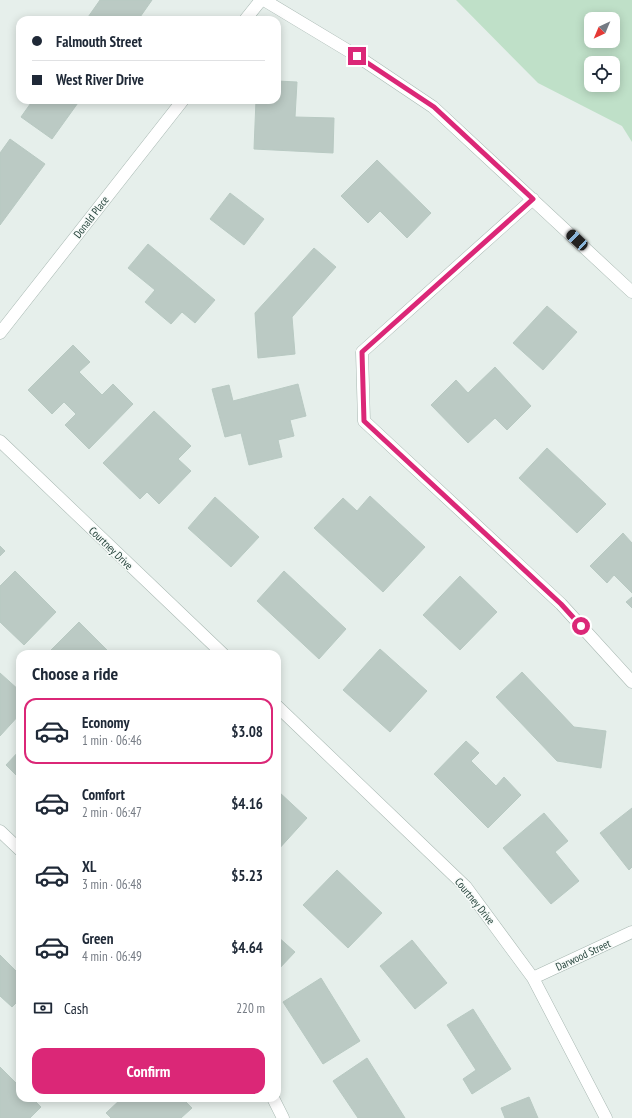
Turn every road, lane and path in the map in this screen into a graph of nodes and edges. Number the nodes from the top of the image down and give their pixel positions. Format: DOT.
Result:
graph roads {
  1 [pos="261,0"];
  2 [pos="264,0"];
  3 [pos="248,16"];
  4 [pos="179,104"];
  5 [pos="533,199"];
  6 [pos="632,292"];
  7 [pos="0,333"];
  8 [pos="0,441"];
  9 [pos="219,650"];
  10 [pos="632,682"];
  11 [pos="281,710"];
  12 [pos="0,831"];
  13 [pos="16,846"];
  14 [pos="632,932"];
  15 [pos="533,978"];
  16 [pos="275,1102"];
  17 [pos="283,1118"];
  18 [pos="606,1118"];
  1 -- 3 [label="street"];
  2 -- 5 [label="street"];
  4 -- 7 [label="street, Donald Place"];
  5 -- 6 [label="street"];
  5 -- 10 [label="street"];
  8 -- 9 [label="street, Courtney Drive"];
  11 -- 15 [label="street, Courtney Drive"];
  12 -- 13 [label="street"];
  14 -- 15 [label="street, Darwood Street"];
  15 -- 18 [label="street, Courtney Drive"];
  16 -- 17 [label="street"];
}
